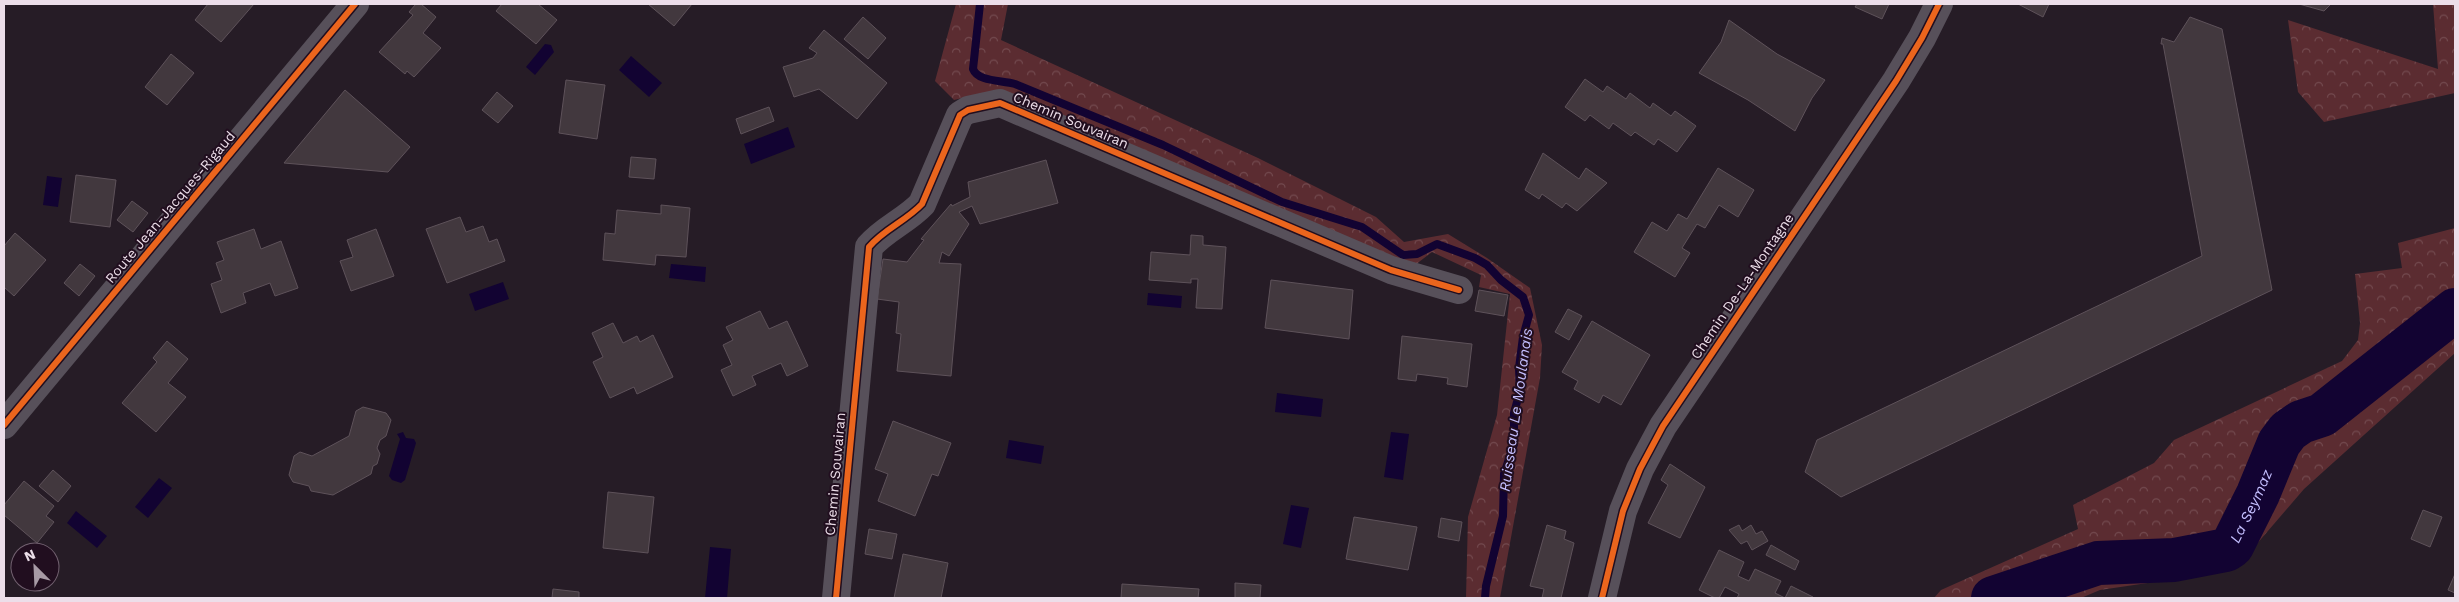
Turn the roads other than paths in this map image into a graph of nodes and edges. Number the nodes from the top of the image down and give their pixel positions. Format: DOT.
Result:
graph roads {
  1 [pos="355,4"];
  2 [pos="1939,4"];
  3 [pos="1459,290"];
  4 [pos="4,425"];
  5 [pos="836,598"];
  6 [pos="1602,598"];
  1 -- 4 [label="street, Route Jean-Jacques-Rigaud"];
  2 -- 6 [label="street, Chemin De-La-Montagne"];
  3 -- 5 [label="street, Chemin Souvairan"];
}
